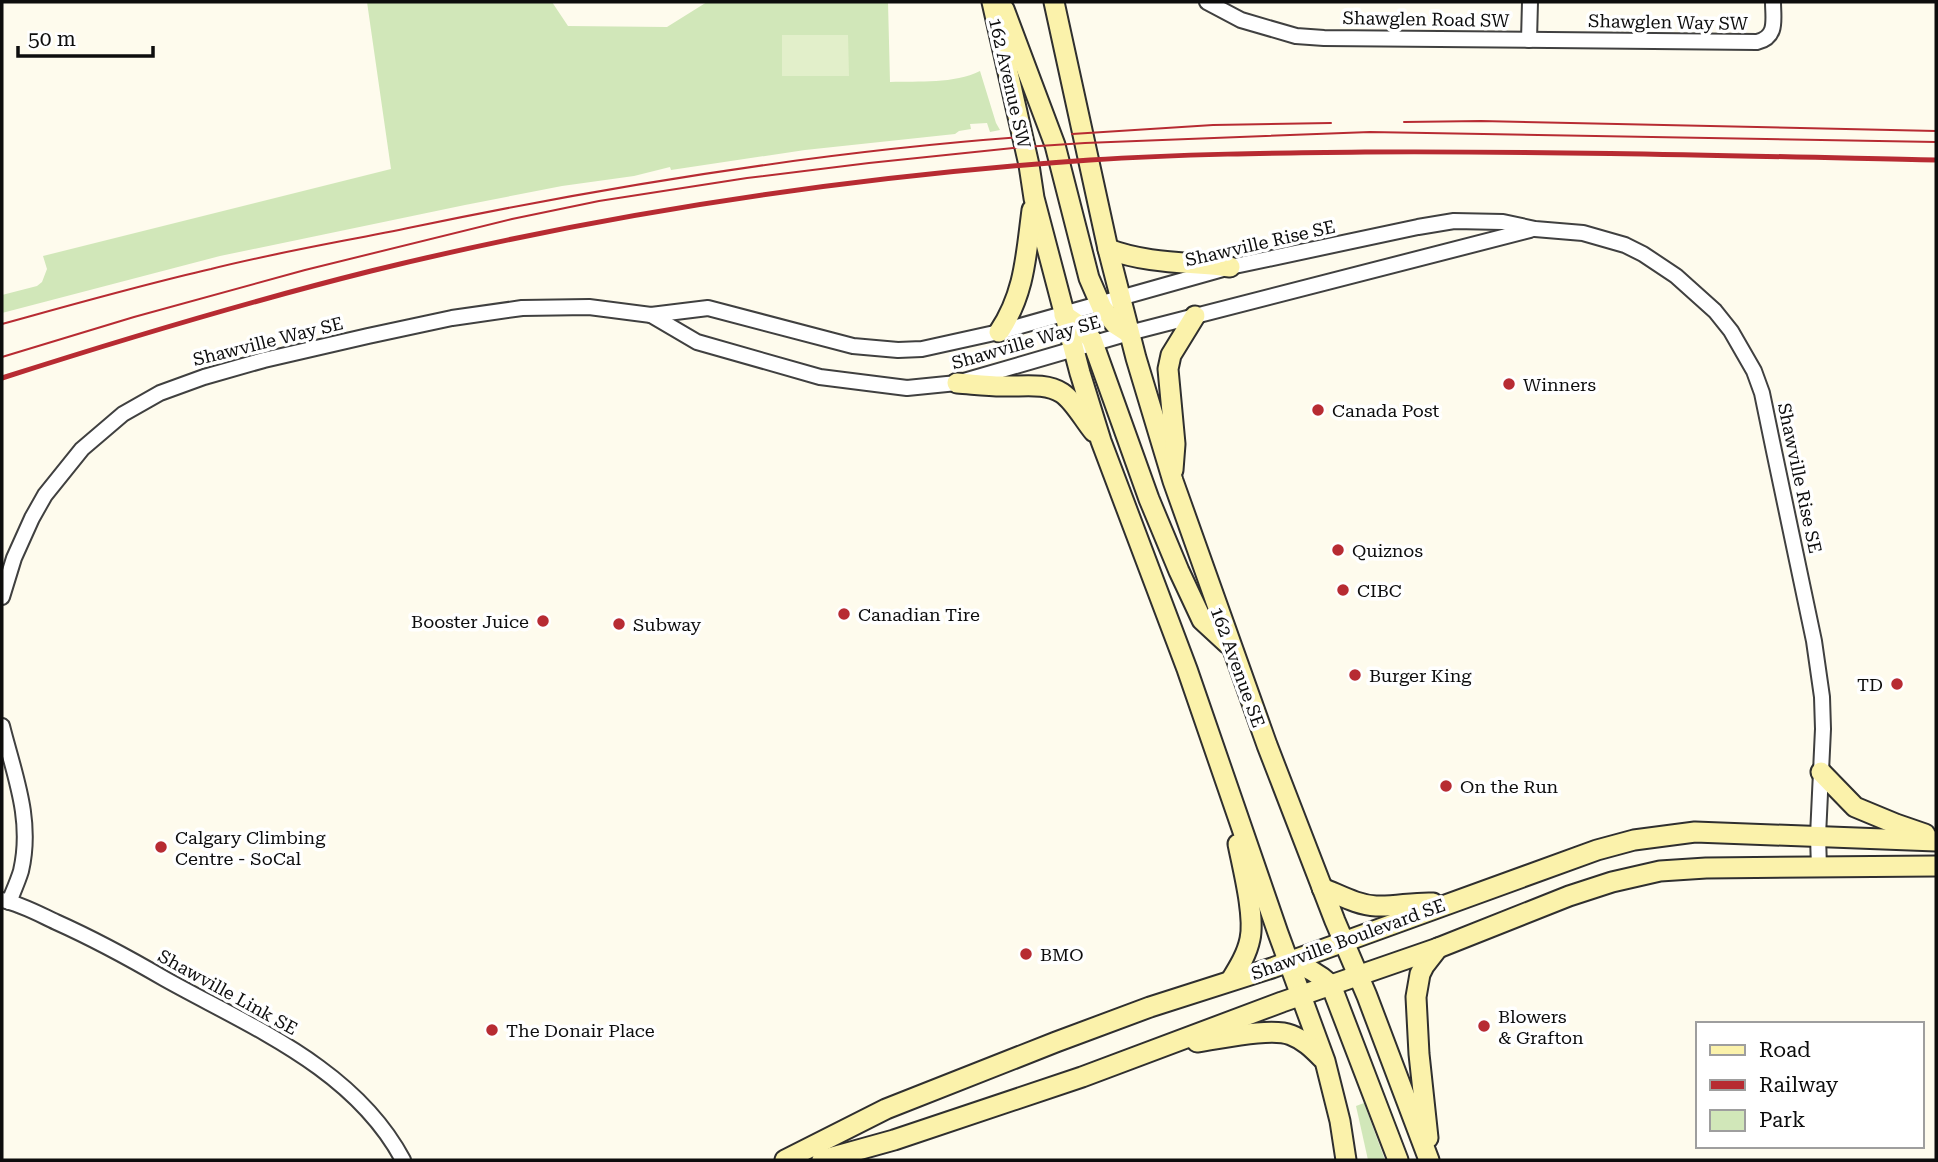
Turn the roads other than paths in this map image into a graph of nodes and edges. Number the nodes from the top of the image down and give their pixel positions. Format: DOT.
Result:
graph roads {
  1 [pos="992,2"];
  2 [pos="1001,2"];
  3 [pos="1054,2"];
  4 [pos="1207,2"];
  5 [pos="1530,2"];
  6 [pos="1773,2"];
  7 [pos="1530,40"];
  8 [pos="1034,198"];
  9 [pos="1535,229"];
  10 [pos="1108,249"];
  11 [pos="1230,267"];
  12 [pos="1121,299"];
  13 [pos="1100,304"];
  14 [pos="651,315"];
  15 [pos="1063,315"];
  16 [pos="1195,316"];
  17 [pos="999,332"];
  18 [pos="1129,333"];
  19 [pos="1093,343"];
  20 [pos="1073,348"];
  21 [pos="957,383"];
  22 [pos="1101,440"];
  23 [pos="1173,481"];
  24 [pos="2,597"];
  25 [pos="1231,648"];
  26 [pos="2,726"];
  27 [pos="1821,772"];
  28 [pos="1227,781"];
  29 [pos="1818,836"];
  30 [pos="1936,839"];
  31 [pos="1936,866"];
  32 [pos="1819,868"];
  33 [pos="1322,888"];
  34 [pos="6,901"];
  35 [pos="1445,904"];
  36 [pos="1343,942"];
  37 [pos="1438,948"];
  38 [pos="1289,961"];
  39 [pos="1357,976"];
  40 [pos="1231,980"];
  41 [pos="1331,985"];
  42 [pos="1301,996"];
  43 [pos="1161,1048"];
  44 [pos="1325,1061"];
  45 [pos="403,1160"];
  46 [pos="785,1160"];
  47 [pos="822,1160"];
  48 [pos="1346,1160"];
  49 [pos="1398,1160"];
  50 [pos="1429,1160"];
  1 -- 8 [label="main road, 162 Avenue SW"];
  2 -- 13 [label="main road"];
  3 -- 10 [label="main road, 162 Avenue SE"];
  4 -- 7 [label="street, Shawglen Road SW"];
  5 -- 7 [label="street, Shawglen Road SW"];
  6 -- 7 [label="street, Shawglen Way SW"];
  8 -- 15 [label="main road"];
  8 -- 17 [label="main road"];
  9 -- 11 [label="street, Shawville Rise SE"];
  9 -- 16 [label="street, Shawville Rise SE"];
  9 -- 27 [label="street, Shawville Rise SE"];
  10 -- 11 [label="main road"];
  10 -- 12 [label="main road, 162 Avenue SE"];
  11 -- 12 [label="street, Shawville Rise SE"];
  12 -- 13 [label="street, Shawville Way SE"];
  12 -- 18 [label="main road, 162 Avenue SE"];
  13 -- 15 [label="street, Shawville Way SE"];
  13 -- 18 [label="main road"];
  14 -- 17 [label="street, Shawville Way SE"];
  14 -- 21 [label="street, Shawville Way SE"];
  14 -- 24 [label="street, Shawville Way SE"];
  15 -- 17 [label="street, Shawville Way SE"];
  15 -- 19 [label="main road"];
  15 -- 20 [label="main road"];
  16 -- 18 [label="street, Shawville Rise SE"];
  16 -- 23 [label="main road"];
  18 -- 19 [label="street, Shawville Way SE"];
  18 -- 23 [label="main road, 162 Avenue SE"];
  19 -- 20 [label="street, Shawville Way SE"];
  19 -- 25 [label="main road"];
  20 -- 21 [label="street, Shawville Way SE"];
  20 -- 22 [label="main road"];
  21 -- 22 [label="main road"];
  22 -- 28 [label="main road"];
  23 -- 25 [label="main road, 162 Avenue SE"];
  25 -- 33 [label="main road, 162 Avenue SE"];
  26 -- 34 [label="street"];
  27 -- 29 [label="street, Shawville Rise SE"];
  27 -- 30 [label="main road"];
  28 -- 38 [label="main road"];
  28 -- 40 [label="main road"];
  29 -- 30 [label="main road, Shawville Boulevard SE"];
  29 -- 32 [label="street, Shawville Rise SE"];
  29 -- 35 [label="main road, Shawville Boulevard SE"];
  31 -- 32 [label="main road, Shawville Boulevard SE"];
  32 -- 37 [label="main road, Shawville Boulevard SE"];
  33 -- 35 [label="main road"];
  33 -- 36 [label="main road, 162 Avenue SE"];
  34 -- 45 [label="street, Shawville Link SE"];
  35 -- 36 [label="main road, Shawville Boulevard SE"];
  36 -- 38 [label="main road, Shawville Boulevard SE"];
  36 -- 39 [label="main road, 162 Avenue SE"];
  37 -- 39 [label="main road, Shawville Boulevard SE"];
  37 -- 50 [label="main road"];
  38 -- 40 [label="main road, Shawville Boulevard SE"];
  38 -- 41 [label="main road"];
  38 -- 42 [label="main road"];
  39 -- 41 [label="main road, Shawville Boulevard SE"];
  39 -- 50 [label="main road, 162 Avenue SE"];
  40 -- 46 [label="main road, Shawville Boulevard SE"];
  41 -- 42 [label="main road, Shawville Boulevard SE"];
  41 -- 49 [label="main road"];
  42 -- 43 [label="main road, Shawville Boulevard SE"];
  42 -- 44 [label="main road"];
  43 -- 44 [label="main road"];
  43 -- 47 [label="main road, Shawville Boulevard SE"];
  44 -- 48 [label="main road"];
}
